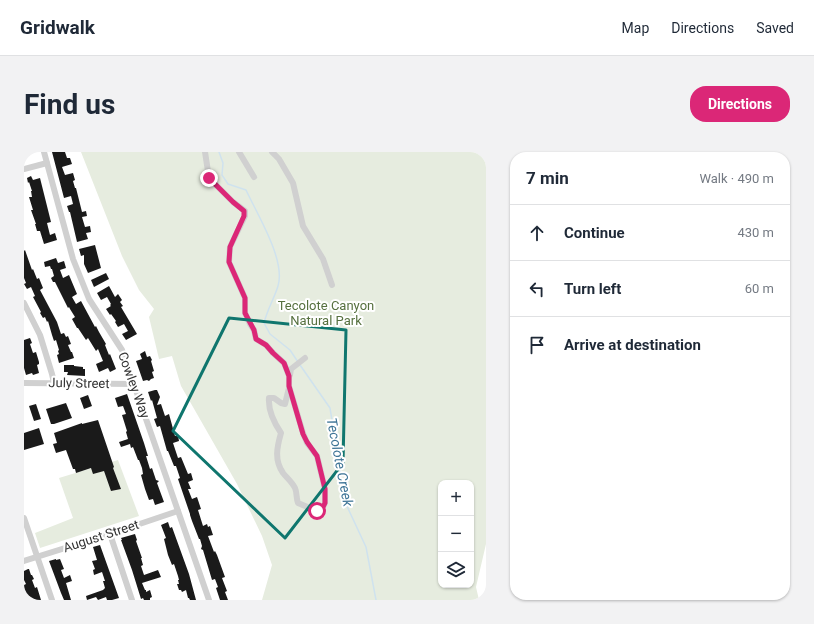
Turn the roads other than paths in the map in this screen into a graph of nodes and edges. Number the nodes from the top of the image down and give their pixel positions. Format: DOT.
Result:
graph roads {
  1 [pos="44,152"];
  2 [pos="205,152"];
  3 [pos="239,152"];
  4 [pos="272,152"];
  5 [pos="47,163"];
  6 [pos="24,169"];
  7 [pos="254,177"];
  8 [pos="332,286"];
  9 [pos="24,303"];
  10 [pos="303,360"];
  11 [pos="289,376"];
  12 [pos="24,382"];
  13 [pos="54,383"];
  14 [pos="134,384"];
  15 [pos="289,386"];
  16 [pos="178,511"];
  17 [pos="24,518"];
  18 [pos="110,534"];
  19 [pos="38,557"];
  20 [pos="24,561"];
  21 [pos="52,600"];
  22 [pos="132,600"];
  23 [pos="209,600"];
  1 -- 5 [label="street, Cowley Way"];
  2 -- 11 [label="street"];
  3 -- 7 [label="street"];
  4 -- 8 [label="street"];
  5 -- 6 [label="street"];
  5 -- 14 [label="street, Cowley Way"];
  9 -- 13 [label="street"];
  10 -- 11 [label="street"];
  11 -- 15 [label="street"];
  12 -- 13 [label="street, July Street"];
  13 -- 14 [label="street, July Street"];
  14 -- 16 [label="street, Cowley Way"];
  15 -- 15 [label="street"];
  16 -- 18 [label="street, August Street"];
  16 -- 23 [label="street, Cowley Way"];
  17 -- 19 [label="street"];
  18 -- 19 [label="street, August Street"];
  18 -- 22 [label="street"];
  19 -- 20 [label="street, August Street"];
  19 -- 21 [label="street"];
}
